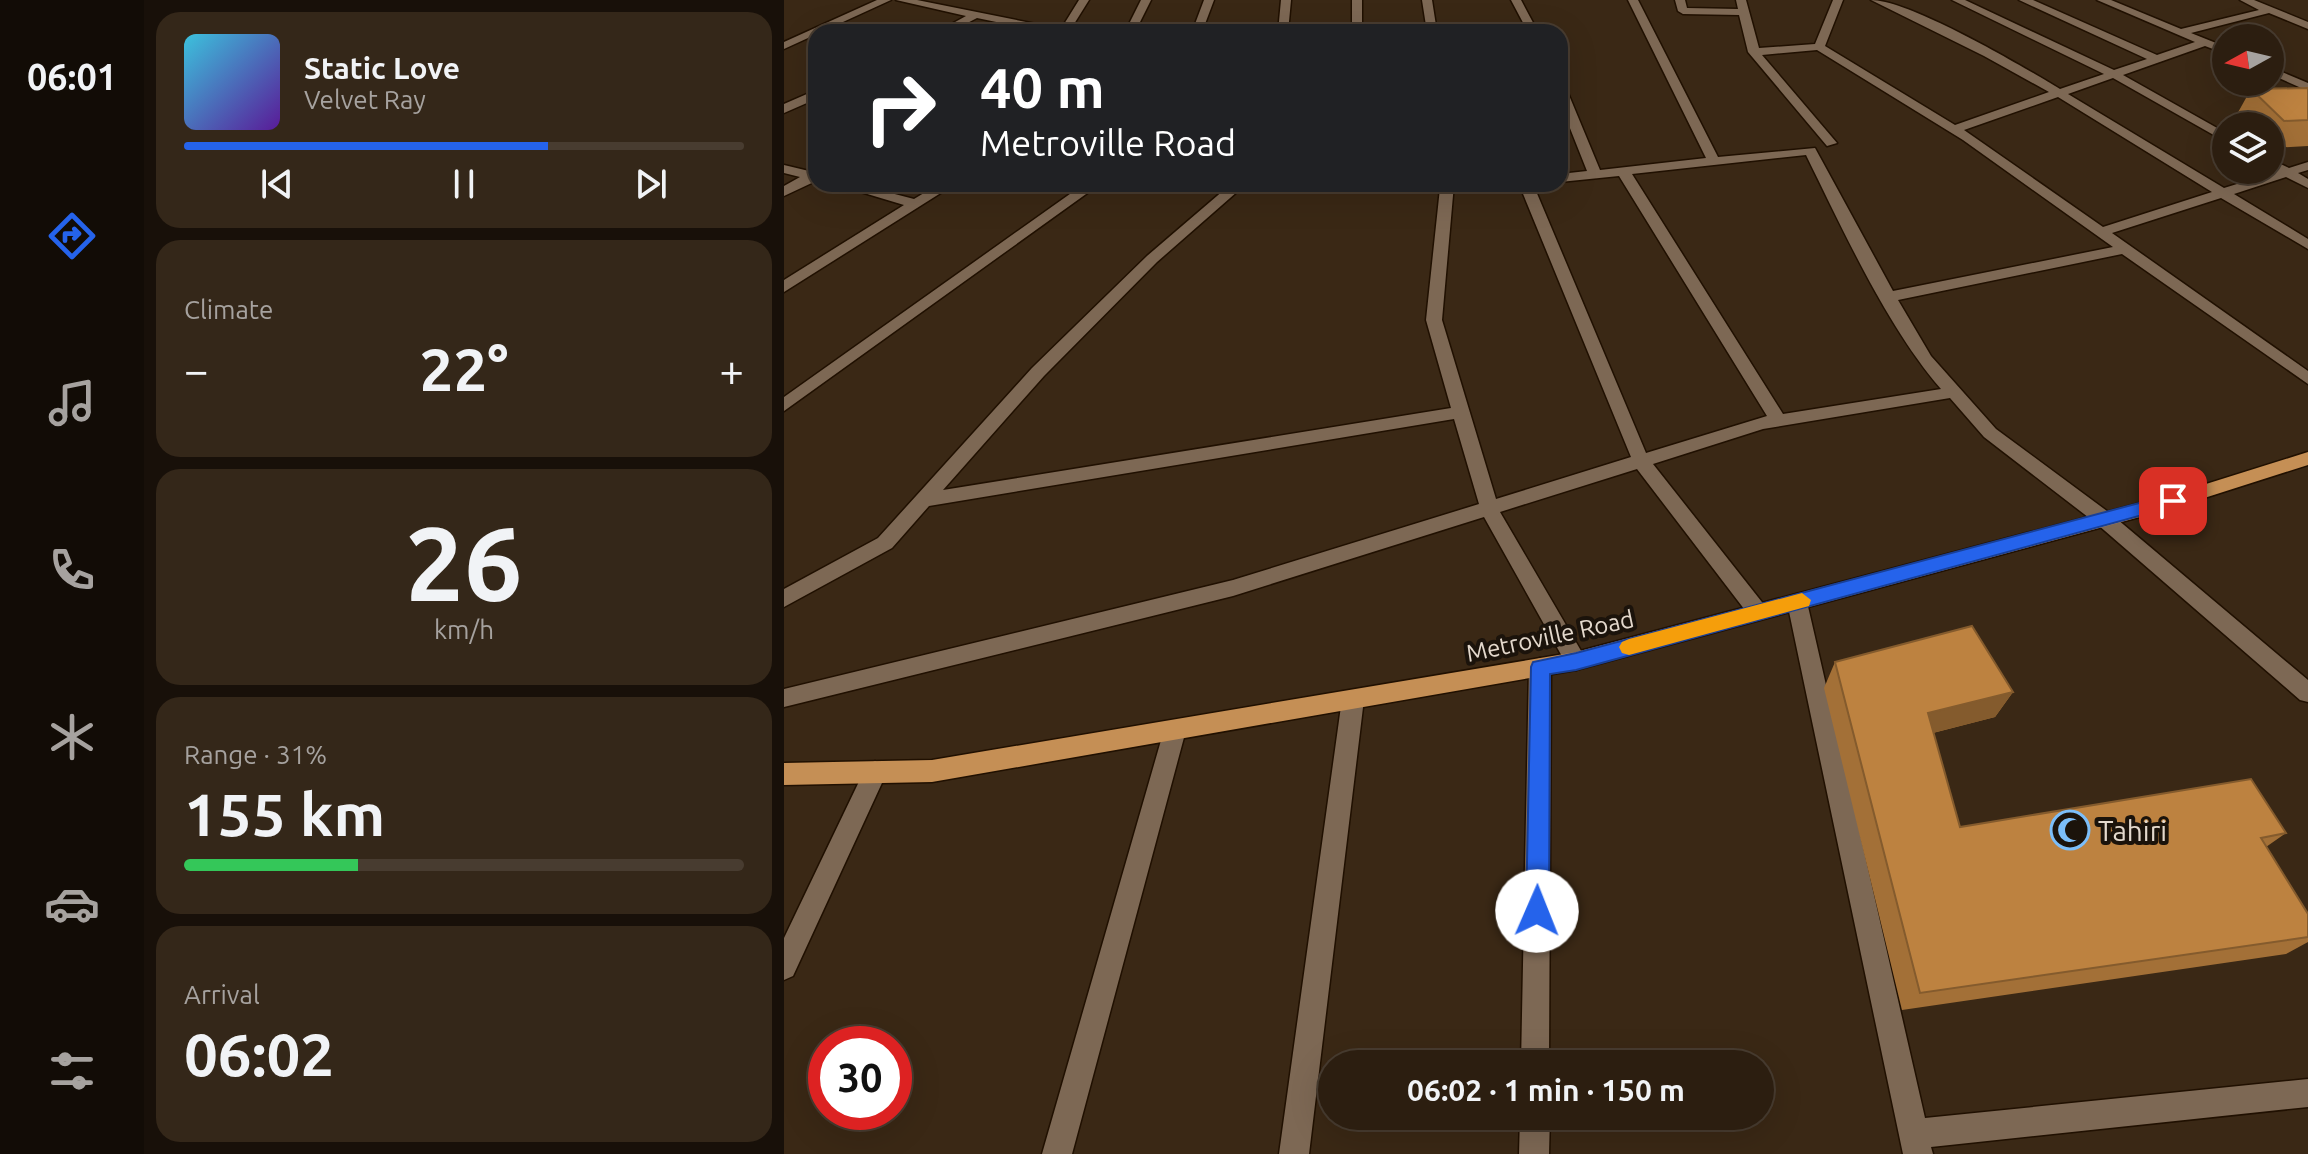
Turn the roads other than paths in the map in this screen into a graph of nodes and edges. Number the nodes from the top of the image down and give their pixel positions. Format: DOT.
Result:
graph roads {
  1 [pos="886,0"];
  2 [pos="901,0"];
  3 [pos="962,0"];
  4 [pos="1084,0"];
  5 [pos="1146,0"];
  6 [pos="1209,0"];
  7 [pos="1286,0"];
  8 [pos="1357,0"];
  9 [pos="1427,0"];
  10 [pos="1516,0"];
  11 [pos="1633,0"];
  12 [pos="1680,0"];
  13 [pos="1838,0"];
  14 [pos="1876,0"];
  15 [pos="1957,0"];
  16 [pos="2024,0"];
  17 [pos="2102,0"];
  18 [pos="2245,0"];
  19 [pos="1743,6"];
  20 [pos="951,10"];
  21 [pos="2270,10"];
  22 [pos="976,15"];
  23 [pos="833,24"];
  24 [pos="958,24"];
  25 [pos="1022,24"];
  26 [pos="1068,24"];
  27 [pos="1134,24"];
  28 [pos="1200,24"];
  29 [pos="1284,24"];
  30 [pos="1357,24"];
  31 [pos="1431,24"];
  32 [pos="1529,24"];
  33 [pos="2308,26"];
  34 [pos="2181,32"];
  35 [pos="808,35"];
  36 [pos="2206,42"];
  37 [pos="2212,45"];
  38 [pos="784,46"];
  39 [pos="1819,47"];
  40 [pos="1754,52"];
  41 [pos="2157,59"];
  42 [pos="2114,74"];
  43 [pos="2284,76"];
  44 [pos="2308,87"];
  45 [pos="2062,92"];
  46 [pos="808,98"];
  47 [pos="1568,108"];
  48 [pos="784,109"];
  49 [pos="1955,129"];
  50 [pos="2212,130"];
  51 [pos="1831,143"];
  52 [pos="1714,161"];
  53 [pos="2308,166"];
  54 [pos="784,169"];
  55 [pos="1623,171"];
  56 [pos="2284,171"];
  57 [pos="2287,173"];
  58 [pos="1595,174"];
  59 [pos="808,175"];
  60 [pos="1568,177"];
  61 [pos="808,179"];
  62 [pos="2308,184"];
  63 [pos="784,192"];
  64 [pos="871,192"];
  65 [pos="935,192"];
  66 [pos="1082,192"];
  67 [pos="1230,192"];
  68 [pos="1444,192"];
  69 [pos="1529,192"];
  70 [pos="2220,194"];
  71 [pos="915,204"];
  72 [pos="2101,232"];
  73 [pos="2308,245"];
  74 [pos="2125,249"];
  75 [pos="784,287"];
  76 [pos="1888,297"];
  77 [pos="2308,379"];
  78 [pos="1954,392"];
  79 [pos="784,405"];
  80 [pos="1461,412"];
  81 [pos="1779,421"];
  82 [pos="1641,461"];
  83 [pos="2305,463"];
  84 [pos="924,500"];
  85 [pos="1490,510"];
  86 [pos="2104,519"];
  87 [pos="784,599"];
  88 [pos="1797,602"];
  89 [pos="1758,612"];
  90 [pos="1576,661"];
  91 [pos="1540,667"];
  92 [pos="2308,693"];
  93 [pos="784,698"];
  94 [pos="1353,699"];
  95 [pos="1175,730"];
  96 [pos="875,772"];
  97 [pos="784,774"];
  98 [pos="784,967"];
  99 [pos="1535,1050"];
  100 [pos="2308,1093"];
  101 [pos="1535,1130"];
  102 [pos="1915,1144"];
  103 [pos="1057,1154"];
  104 [pos="1294,1154"];
  105 [pos="1534,1154"];
  1 -- 23 [label="street"];
  2 -- 20 [label="street"];
  3 -- 20 [label="street"];
  4 -- 26 [label="street"];
  5 -- 27 [label="street"];
  6 -- 28 [label="street"];
  7 -- 29 [label="street"];
  8 -- 30 [label="street"];
  9 -- 31 [label="street"];
  10 -- 32 [label="street"];
  11 -- 52 [label="street"];
  12 -- 19 [label="street"];
  13 -- 39 [label="street"];
  14 -- 45 [label="street"];
  15 -- 42 [label="street"];
  16 -- 41 [label="street"];
  17 -- 34 [label="street"];
  18 -- 21 [label="street"];
  19 -- 40 [label="street"];
  20 -- 22 [label="street"];
  21 -- 33 [label="street"];
  21 -- 34 [label="street"];
  22 -- 24 [label="street"];
  22 -- 25 [label="street"];
  34 -- 36 [label="street"];
  35 -- 38 [label="street"];
  36 -- 37 [label="street"];
  36 -- 41 [label="street"];
  39 -- 40 [label="street"];
  39 -- 49 [label="street"];
  40 -- 51 [label="street"];
  41 -- 42 [label="street"];
  42 -- 45 [label="street"];
  42 -- 50 [label="street"];
  43 -- 44 [label="street"];
  45 -- 49 [label="street"];
  45 -- 70 [label="street"];
  46 -- 48 [label="street"];
  47 -- 58 [label="street"];
  49 -- 72 [label="street"];
  52 -- 55 [label="street"];
  52 -- 76 [label="street"];
  53 -- 57 [label="street"];
  54 -- 59 [label="street"];
  55 -- 58 [label="street"];
  55 -- 81 [label="street"];
  56 -- 57 [label="street"];
  57 -- 62 [label="street"];
  57 -- 70 [label="street"];
  58 -- 60 [label="street"];
  61 -- 63 [label="street"];
  64 -- 71 [label="street"];
  65 -- 71 [label="street"];
  66 -- 79 [label="street"];
  67 -- 84 [label="street"];
  68 -- 80 [label="street"];
  69 -- 82 [label="street"];
  70 -- 72 [label="street"];
  70 -- 73 [label="street"];
  71 -- 75 [label="street"];
  72 -- 74 [label="street"];
  74 -- 76 [label="street"];
  74 -- 77 [label="street"];
  76 -- 78 [label="street"];
  78 -- 81 [label="street"];
  78 -- 86 [label="street"];
  80 -- 84 [label="street"];
  80 -- 85 [label="street"];
  81 -- 82 [label="street"];
  82 -- 85 [label="street"];
  82 -- 89 [label="street"];
  83 -- 86 [label="main road, Metroville Road"];
  84 -- 87 [label="street"];
  85 -- 90 [label="street"];
  85 -- 93 [label="street"];
  86 -- 88 [label="main road, Metroville Road"];
  86 -- 92 [label="street"];
  88 -- 89 [label="main road, Metroville Road"];
  88 -- 102 [label="street"];
  89 -- 90 [label="main road, Metroville Road"];
  90 -- 91 [label="main road, Metroville Road"];
  91 -- 94 [label="main road, Metroville Road"];
  91 -- 99 [label="street"];
  94 -- 95 [label="main road, Metroville Road"];
  94 -- 104 [label="street"];
  95 -- 96 [label="main road, Metroville Road"];
  95 -- 103 [label="street"];
  96 -- 97 [label="main road, Metroville Road"];
  96 -- 98 [label="street"];
  100 -- 102 [label="street"];
  101 -- 105 [label="street"];
}
